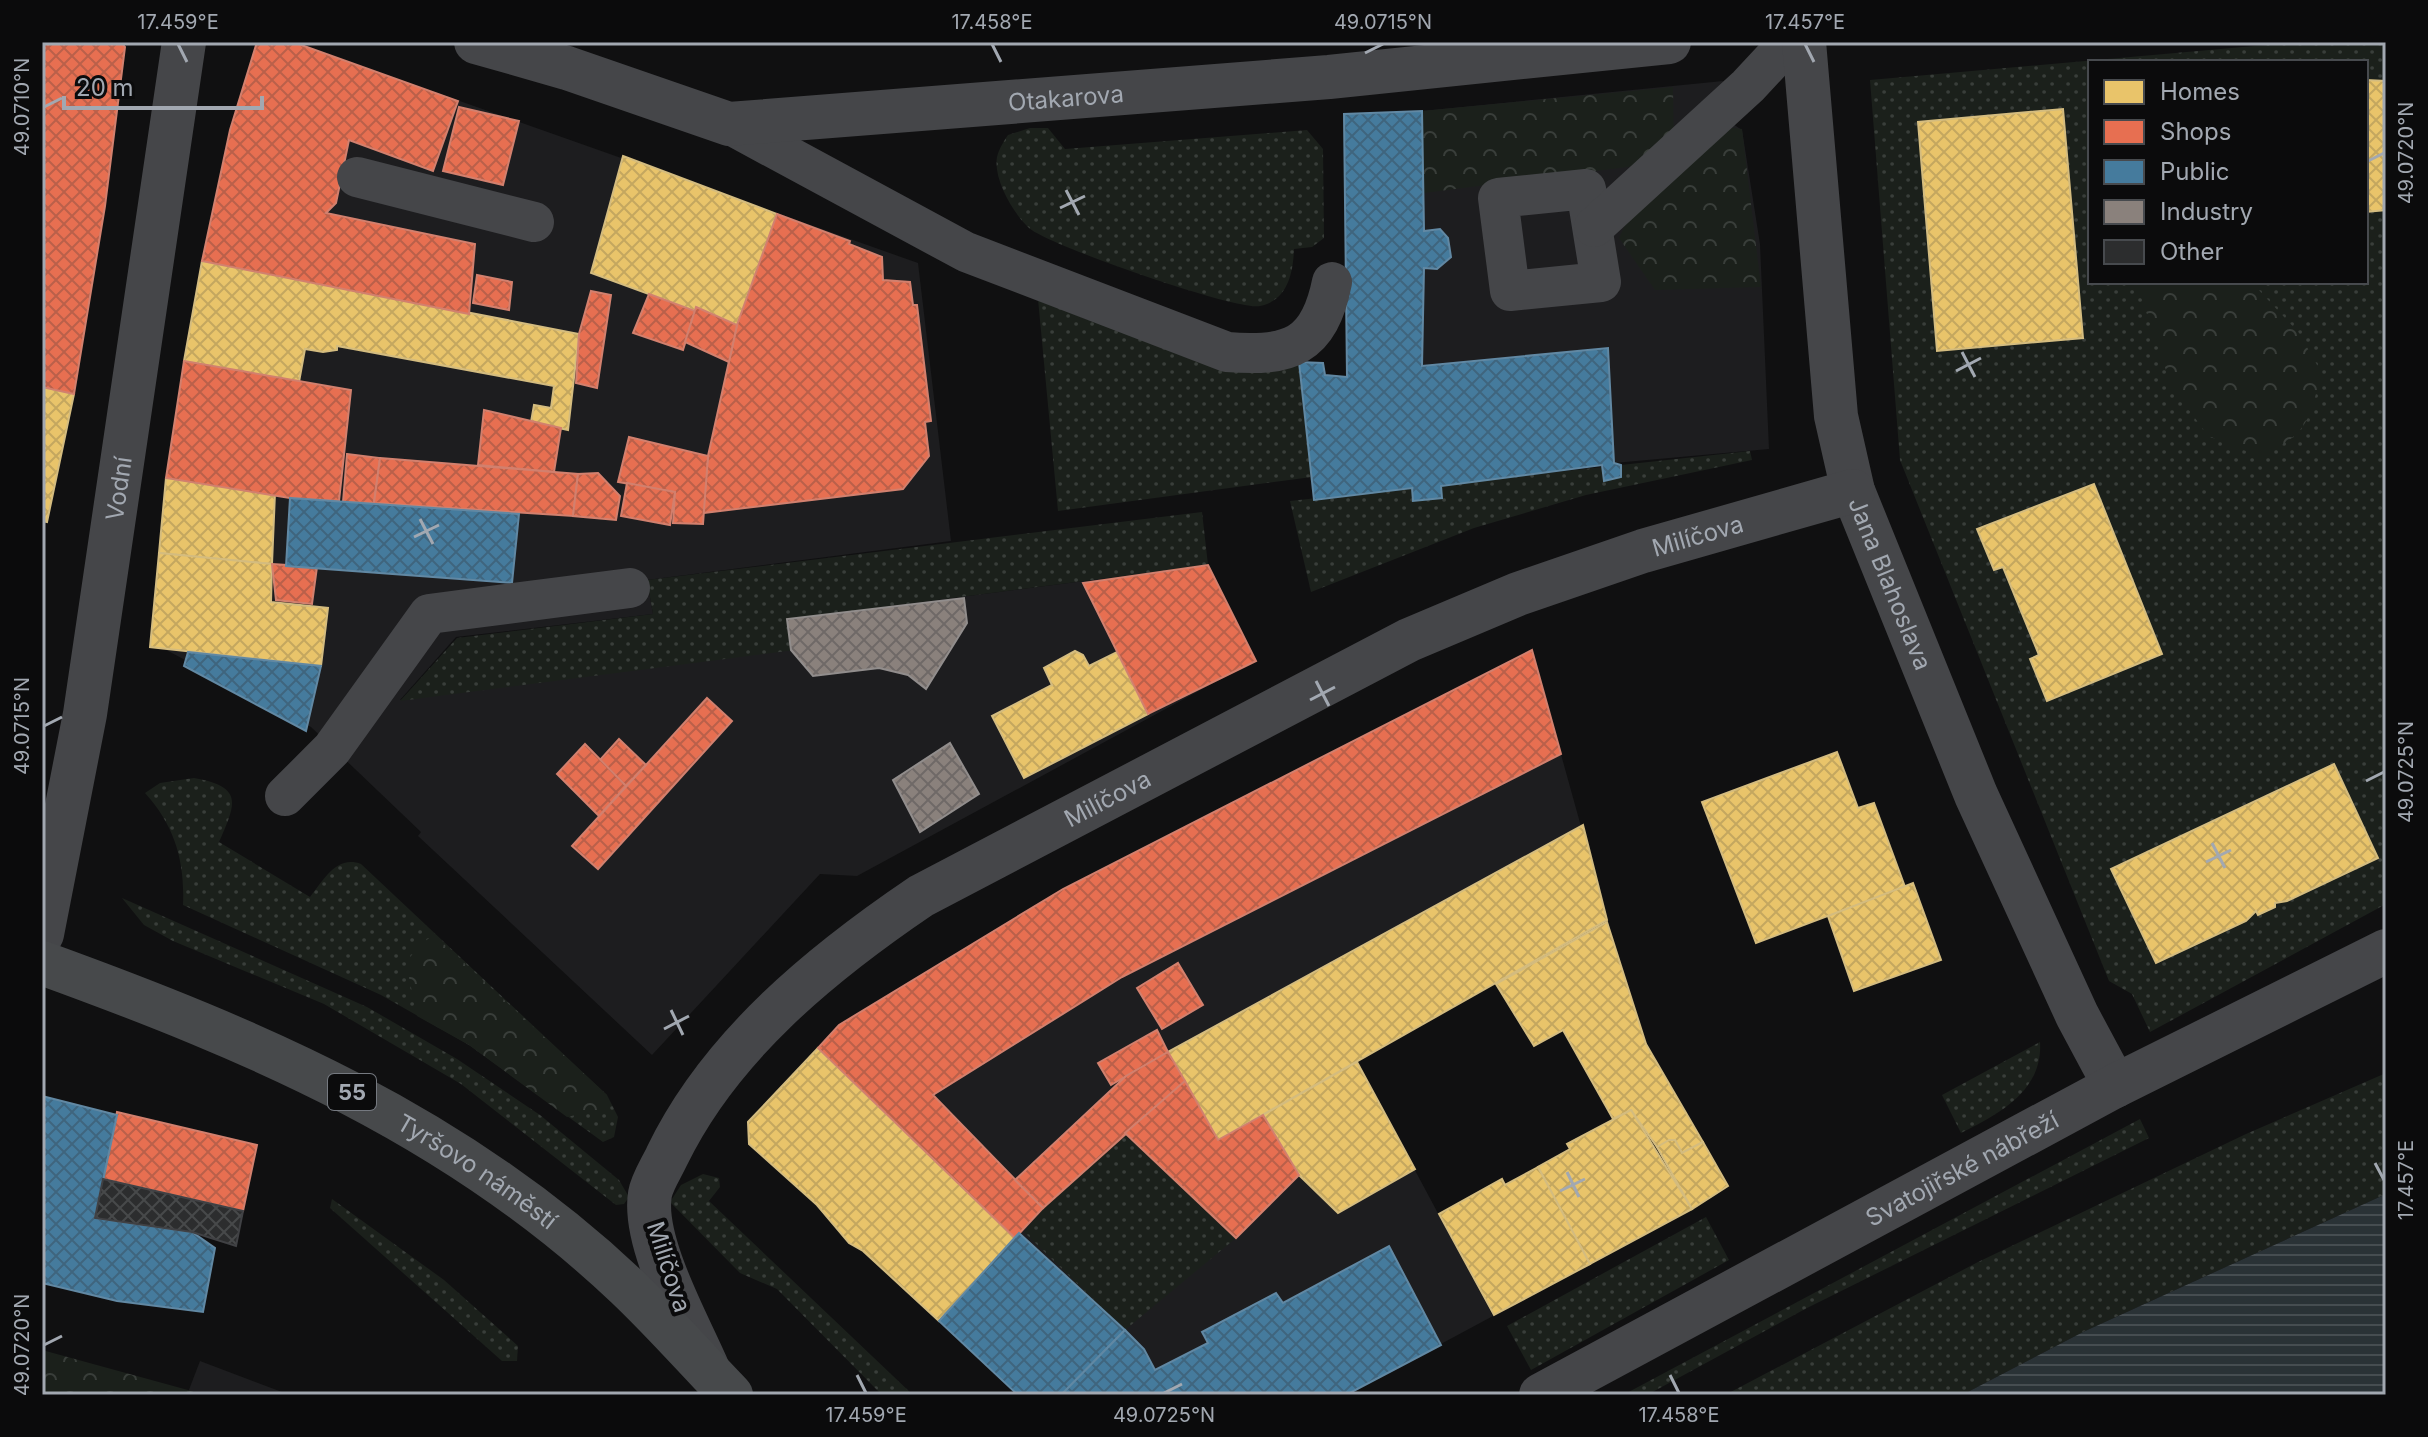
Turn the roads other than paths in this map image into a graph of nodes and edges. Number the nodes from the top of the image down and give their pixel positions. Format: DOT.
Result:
graph roads {
  1 [pos="184,42"];
  2 [pos="476,42"];
  3 [pos="1669,42"];
  4 [pos="1789,42"];
  5 [pos="1804,42"];
  6 [pos="1327,60"];
  7 [pos="729,124"];
  8 [pos="357,177"];
  9 [pos="534,222"];
  10 [pos="1594,227"];
  11 [pos="1332,282"];
  12 [pos="1853,491"];
  13 [pos="630,588"];
  14 [pos="285,796"];
  15 [pos="42,934"];
  16 [pos="2386,951"];
  17 [pos="42,963"];
  18 [pos="2115,1086"];
  19 [pos="720,1384"];
  20 [pos="1541,1395"];
  1 -- 15 [label="street, Vodní"];
  2 -- 7 [label="street, Otakarova"];
  3 -- 6 [label="street, Otakarova"];
  4 -- 10 [label="lane"];
  5 -- 12 [label="street, Jana Blahoslava"];
  6 -- 7 [label="street, Otakarova"];
  7 -- 11 [label="lane"];
  8 -- 9 [label="lane"];
  12 -- 18 [label="street, Jana Blahoslava"];
  12 -- 19 [label="street, Milíčova"];
  13 -- 14 [label="lane"];
  16 -- 18 [label="street, Svatojiřské nábřeží"];
  17 -- 19 [label="main road, Tyršovo náměstí / 55"];
  18 -- 20 [label="street, Svatojiřské nábřeží"];
}
